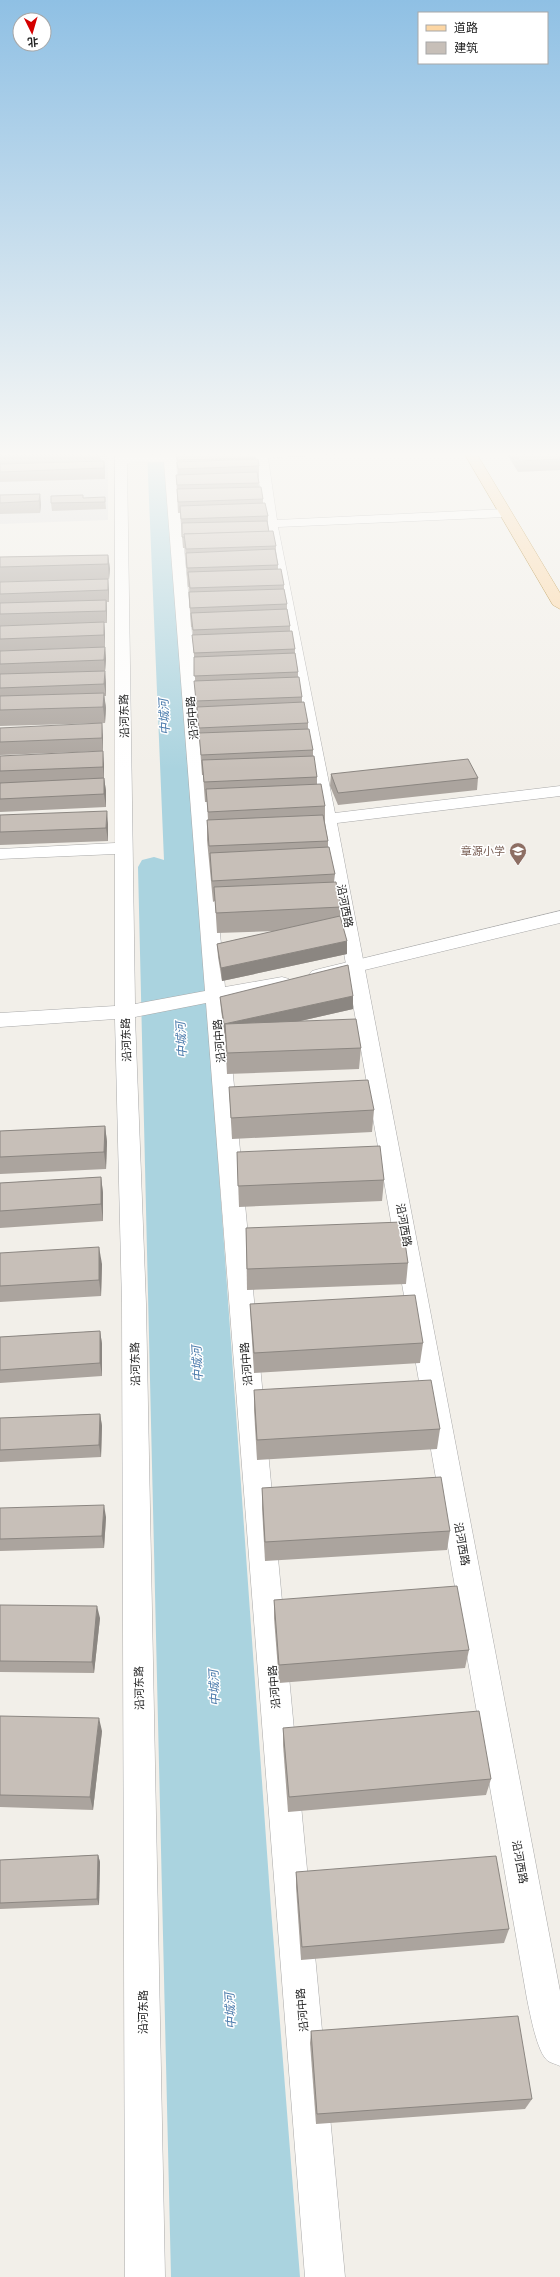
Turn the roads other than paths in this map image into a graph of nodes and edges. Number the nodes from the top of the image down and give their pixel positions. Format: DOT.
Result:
graph roads {
  1 [pos="126,557"];
  2 [pos="179,557"];
  3 [pos="278,557"];
  4 [pos="531,557"];
  5 [pos="560,605"];
  6 [pos="560,791"];
  7 [pos="327,819"];
  8 [pos="125,848"];
  9 [pos="0,854"];
  10 [pos="560,917"];
  11 [pos="357,967"];
  12 [pos="206,998"];
  13 [pos="125,1012"];
  14 [pos="0,1020"];
  15 [pos="560,2048"];
  16 [pos="145,2277"];
  17 [pos="325,2277"];
  1 -- 8 [label="street, 沿河东路"];
  2 -- 12 [label="street, 沿河中路"];
  3 -- 7 [label="street, 沿河西路"];
  4 -- 5 [label="main road"];
  6 -- 7 [label="street"];
  7 -- 11 [label="street, 沿河西路"];
  8 -- 9 [label="street"];
  8 -- 13 [label="street, 沿河东路"];
  10 -- 11 [label="street"];
  11 -- 12 [label="street"];
  11 -- 15 [label="street, 沿河西路"];
  12 -- 13 [label="street"];
  12 -- 17 [label="street, 沿河中路"];
  13 -- 14 [label="street"];
  13 -- 16 [label="street, 沿河东路"];
}
